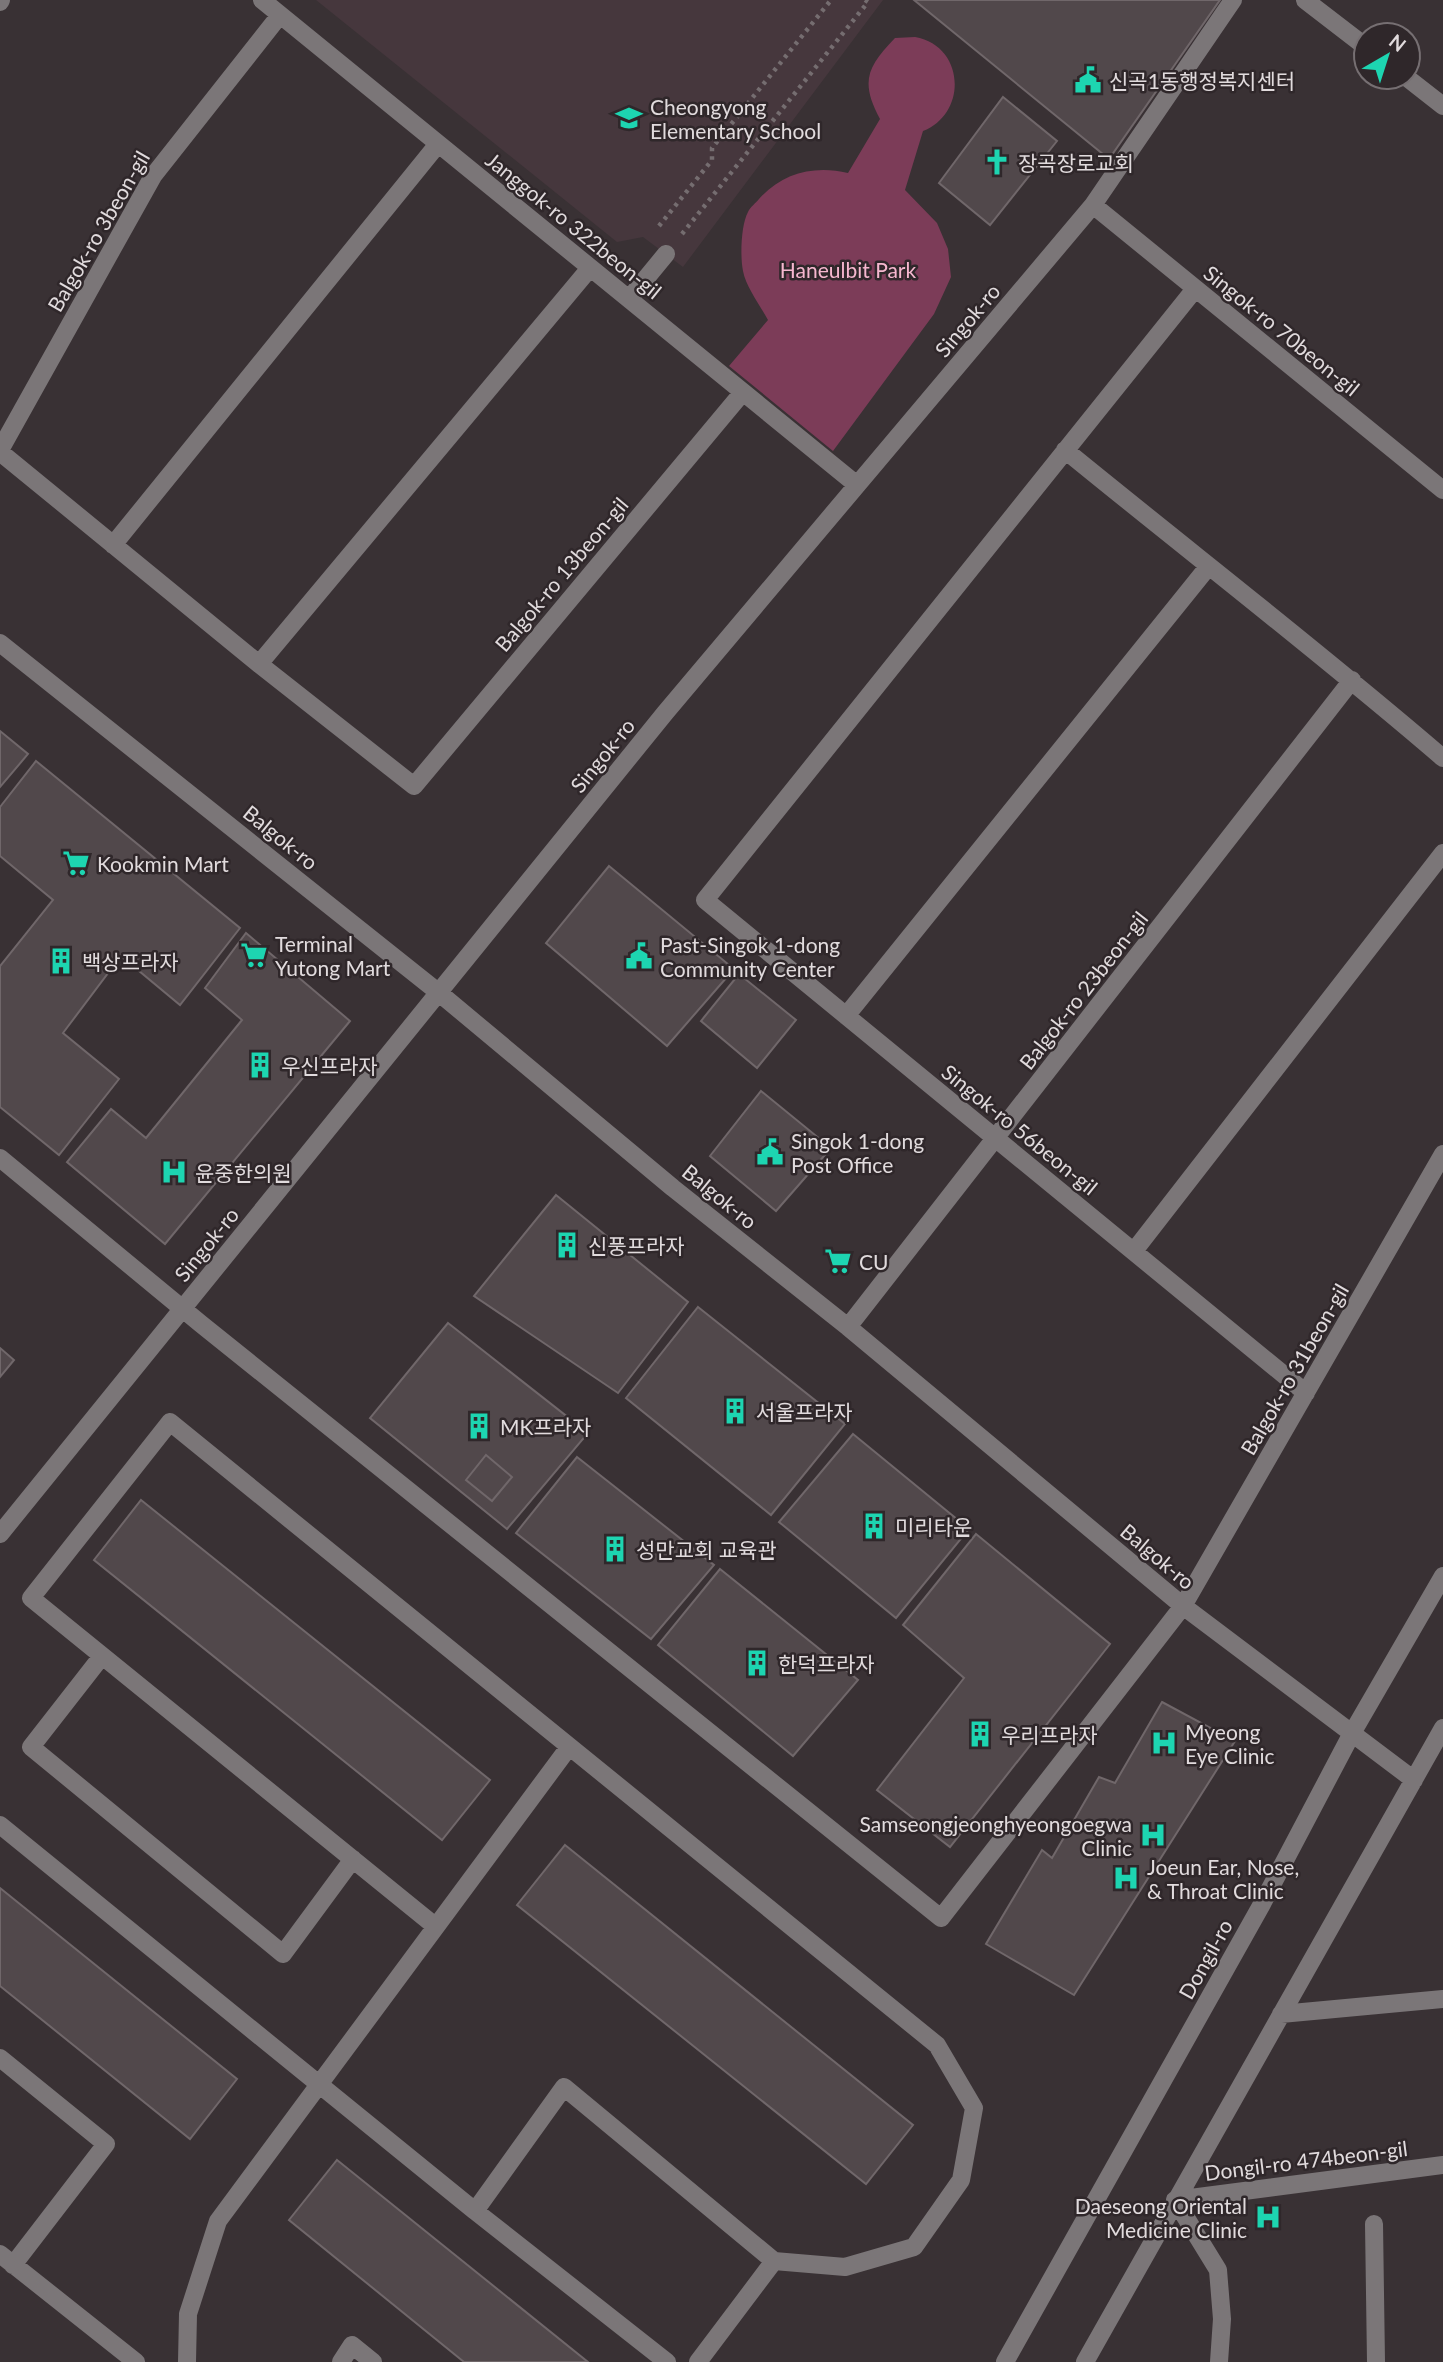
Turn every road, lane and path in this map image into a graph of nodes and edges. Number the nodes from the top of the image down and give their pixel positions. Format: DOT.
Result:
graph roads {
  1 [pos="262,0"];
  2 [pos="865,0"];
  3 [pos="1233,0"];
  4 [pos="1305,0"];
  5 [pos="827,1"];
  6 [pos="280,15"];
  7 [pos="1352,36"];
  8 [pos="1422,90"];
  9 [pos="1443,106"];
  10 [pos="438,144"];
  11 [pos="1093,205"];
  12 [pos="656,230"];
  13 [pos="666,254"];
  14 [pos="590,268"];
  15 [pos="1195,289"];
  16 [pos="629,299"];
  17 [pos="743,392"];
  18 [pos="1066,450"];
  19 [pos="0,451"];
  20 [pos="857,485"];
  21 [pos="1443,490"];
  22 [pos="113,545"];
  23 [pos="1208,567"];
  24 [pos="0,643"];
  25 [pos="259,664"];
  26 [pos="1352,680"];
  27 [pos="1443,758"];
  28 [pos="1443,853"];
  29 [pos="438,992"];
  30 [pos="846,1016"];
  31 [pos="997,1139"];
  32 [pos="1443,1153"];
  33 [pos="0,1158"];
  34 [pos="1134,1251"];
  35 [pos="183,1309"];
  36 [pos="848,1327"];
  37 [pos="1307,1393"];
  38 [pos="0,1534"];
  39 [pos="1443,1576"];
  40 [pos="1184,1606"];
  41 [pos="102,1656"];
  42 [pos="1443,1728"];
  43 [pos="1351,1735"];
  44 [pos="569,1747"];
  45 [pos="1413,1780"];
  46 [pos="0,1825"];
  47 [pos="353,1859"];
  48 [pos="435,1926"];
  49 [pos="1443,1999"];
  50 [pos="1281,2014"];
  51 [pos="0,2058"];
  52 [pos="317,2084"];
  53 [pos="1443,2165"];
  54 [pos="1175,2200"];
  55 [pos="475,2211"];
  56 [pos="1374,2224"];
  57 [pos="7,2260"];
  58 [pos="774,2261"];
  59 [pos="136,2362"];
  60 [pos="187,2362"];
  61 [pos="341,2362"];
  62 [pos="373,2362"];
  63 [pos="667,2362"];
  64 [pos="698,2362"];
  65 [pos="1005,2362"];
  66 [pos="1085,2362"];
  67 [pos="1219,2362"];
  68 [pos="1376,2362"];
  1 -- 6 [label="street, Janggok-ro 322beon-gil"];
  2 -- 13 [label="path"];
  3 -- 11 [label="street, Singok-ro"];
  4 -- 7 [label="street"];
  5 -- 12 [label="path"];
  6 -- 10 [label="street, Janggok-ro 322beon-gil"];
  6 -- 19 [label="street, Balgok-ro 3beon-gil"];
  8 -- 9 [label="street"];
  10 -- 14 [label="street, Janggok-ro 322beon-gil"];
  10 -- 22 [label="street"];
  11 -- 15 [label="street, Singok-ro 70beon-gil"];
  11 -- 20 [label="street, Singok-ro"];
  13 -- 16 [label="street"];
  14 -- 16 [label="street, Janggok-ro 322beon-gil"];
  14 -- 25 [label="street"];
  15 -- 18 [label="street"];
  15 -- 21 [label="street, Singok-ro 70beon-gil"];
  16 -- 17 [label="street, Janggok-ro 322beon-gil"];
  17 -- 20 [label="street, Janggok-ro 322beon-gil"];
  17 -- 25 [label="street, Balgok-ro 13beon-gil"];
  18 -- 23 [label="street"];
  18 -- 30 [label="street, Singok-ro 56beon-gil"];
  19 -- 22 [label="street"];
  20 -- 29 [label="street, Singok-ro"];
  22 -- 25 [label="street"];
  23 -- 26 [label="street"];
  23 -- 30 [label="street"];
  24 -- 29 [label="street, Balgok-ro"];
  26 -- 27 [label="street"];
  26 -- 31 [label="street, Balgok-ro 23beon-gil"];
  28 -- 34 [label="street"];
  29 -- 35 [label="street, Singok-ro"];
  29 -- 36 [label="street, Balgok-ro"];
  30 -- 31 [label="street, Singok-ro 56beon-gil"];
  31 -- 34 [label="street, Singok-ro 56beon-gil"];
  31 -- 36 [label="street, Balgok-ro 23beon-gil"];
  32 -- 37 [label="street, Balgok-ro 31beon-gil"];
  33 -- 35 [label="street"];
  34 -- 37 [label="street, Singok-ro 56beon-gil"];
  35 -- 38 [label="street, Singok-ro"];
  35 -- 40 [label="street, Balgok-ro 31beon-gil"];
  36 -- 40 [label="street, Balgok-ro"];
  37 -- 40 [label="street, Balgok-ro 31beon-gil"];
  39 -- 43 [label="street, Dongil-ro"];
  40 -- 43 [label="street, Balgok-ro"];
  41 -- 44 [label="street"];
  41 -- 47 [label="street"];
  41 -- 47 [label="street"];
  42 -- 45 [label="street"];
  43 -- 45 [label="street, Balgok-ro"];
  43 -- 65 [label="street, Dongil-ro"];
  44 -- 48 [label="street"];
  44 -- 58 [label="street"];
  45 -- 50 [label="street"];
  46 -- 52 [label="street"];
  47 -- 48 [label="street"];
  48 -- 52 [label="street"];
  49 -- 50 [label="street"];
  50 -- 54 [label="street"];
  51 -- 57 [label="street"];
  52 -- 55 [label="street"];
  52 -- 60 [label="street"];
  53 -- 54 [label="street, Dongil-ro 474beon-gil"];
  54 -- 66 [label="street"];
  54 -- 67 [label="street"];
  55 -- 58 [label="street"];
  55 -- 63 [label="street"];
  56 -- 68 [label="street"];
  57 -- 59 [label="street"];
  58 -- 64 [label="street"];
  61 -- 62 [label="street"];
}
